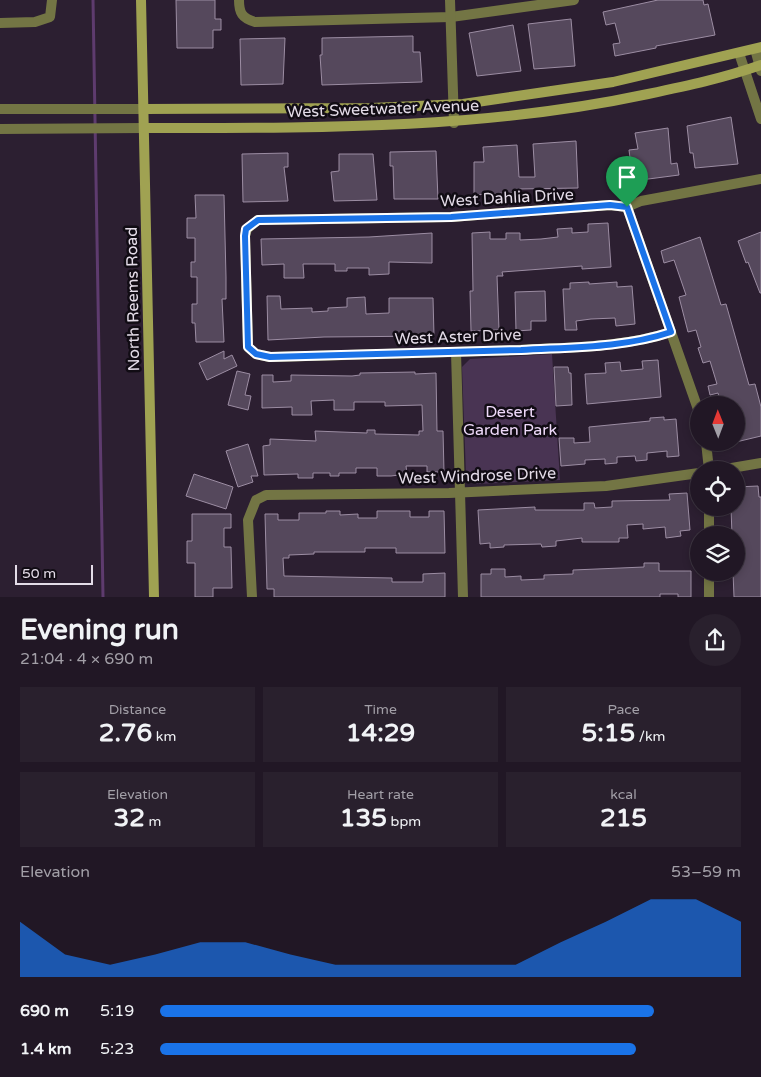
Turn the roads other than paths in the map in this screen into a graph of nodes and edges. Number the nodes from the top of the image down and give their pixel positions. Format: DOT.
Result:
graph roads {
  1 [pos="52,0"];
  2 [pos="141,0"];
  3 [pos="239,0"];
  4 [pos="450,0"];
  5 [pos="574,0"];
  6 [pos="451,17"];
  7 [pos="0,23"];
  8 [pos="758,48"];
  9 [pos="739,53"];
  10 [pos="760,68"];
  11 [pos="744,72"];
  12 [pos="453,104"];
  13 [pos="0,109"];
  14 [pos="144,109"];
  15 [pos="761,120"];
  16 [pos="454,122"];
  17 [pos="144,128"];
  18 [pos="0,129"];
  19 [pos="761,179"];
  20 [pos="627,207"];
  21 [pos="671,332"];
  22 [pos="248,347"];
  23 [pos="456,352"];
  24 [pos="693,396"];
  25 [pos="761,463"];
  26 [pos="745,466"];
  27 [pos="690,474"];
  28 [pos="460,492"];
  29 [pos="709,581"];
  30 [pos="154,597"];
  31 [pos="252,597"];
  32 [pos="463,597"];
  33 [pos="710,597"];
  1 -- 7 [label="street"];
  2 -- 14 [label="street, North Reems Road"];
  3 -- 6 [label="street"];
  4 -- 6 [label="street"];
  5 -- 6 [label="street"];
  6 -- 12 [label="street"];
  8 -- 9 [label="street, West Sweetwater Avenue"];
  8 -- 10 [label="street"];
  9 -- 11 [label="street"];
  9 -- 12 [label="street, West Sweetwater Avenue"];
  10 -- 11 [label="street, West Sweetwater Avenue"];
  11 -- 15 [label="street"];
  11 -- 16 [label="street, West Sweetwater Avenue"];
  12 -- 14 [label="street, West Sweetwater Avenue"];
  12 -- 16 [label="street"];
  13 -- 14 [label="street, West Sweetwater Avenue"];
  14 -- 17 [label="street, North Reems Road"];
  16 -- 17 [label="street, West Sweetwater Avenue"];
  17 -- 18 [label="street, West Sweetwater Avenue"];
  17 -- 30 [label="street, North Reems Road"];
  19 -- 20 [label="street, West Dahlia Drive"];
  20 -- 21 [label="street"];
  20 -- 22 [label="street, West Dahlia Drive"];
  21 -- 23 [label="street, West Aster Drive"];
  21 -- 24 [label="street"];
  22 -- 23 [label="street, West Aster Drive"];
  23 -- 28 [label="street"];
  25 -- 26 [label="street"];
  27 -- 28 [label="street, West Windrose Drive"];
  28 -- 31 [label="street, West Windrose Drive"];
  28 -- 32 [label="street"];
  29 -- 33 [label="street"];
}
